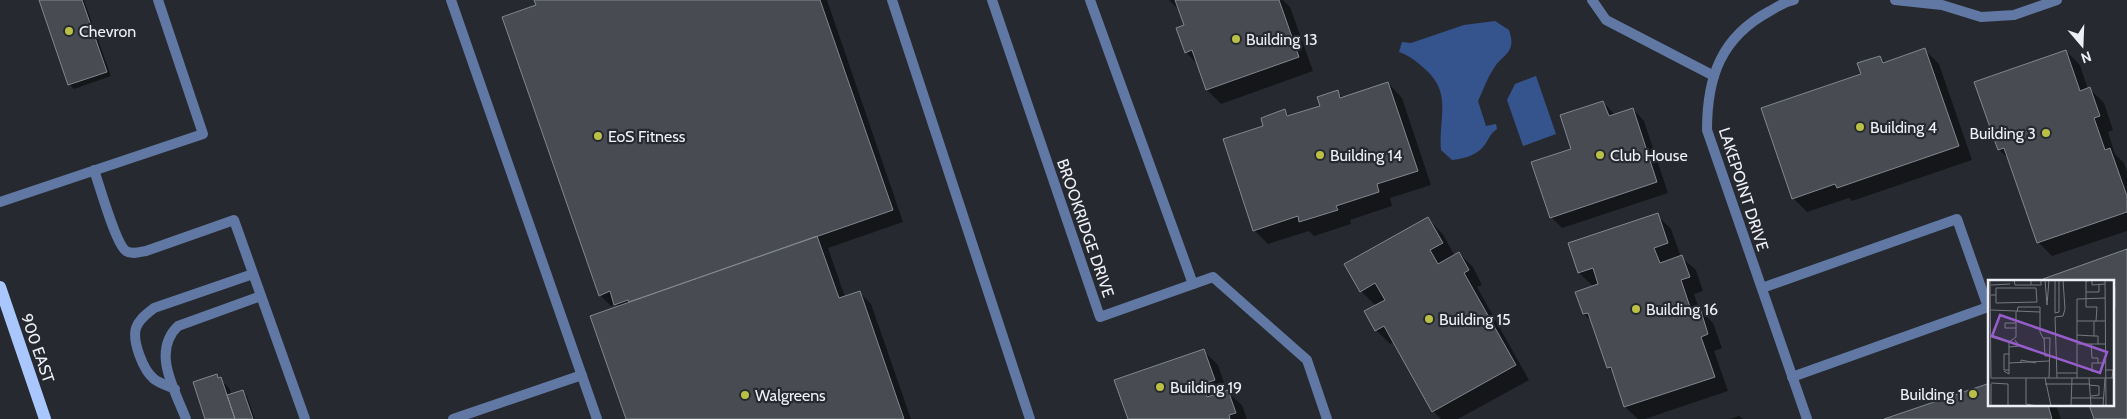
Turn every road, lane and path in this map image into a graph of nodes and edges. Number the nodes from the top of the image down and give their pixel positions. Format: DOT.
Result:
graph roads {
  1 [pos="158,0"];
  2 [pos="451,0"];
  3 [pos="892,0"];
  4 [pos="992,0"];
  5 [pos="1090,0"];
  6 [pos="1592,0"];
  7 [pos="1792,0"];
  8 [pos="1895,0"];
  9 [pos="2057,0"];
  10 [pos="1946,3"];
  11 [pos="1714,76"];
  12 [pos="94,170"];
  13 [pos="0,202"];
  14 [pos="253,274"];
  15 [pos="1193,284"];
  16 [pos="0,287"];
  17 [pos="1762,288"];
  18 [pos="261,296"];
  19 [pos="582,375"];
  20 [pos="1792,377"];
  21 [pos="175,389"];
  22 [pos="45,419"];
  23 [pos="186,419"];
  24 [pos="305,419"];
  25 [pos="452,419"];
  26 [pos="597,419"];
  27 [pos="1030,419"];
  28 [pos="1327,419"];
  29 [pos="1807,419"];
  1 -- 12 [label="street"];
  2 -- 19 [label="street"];
  3 -- 27 [label="street"];
  4 -- 15 [label="street, BROOKRIDGE DRIVE"];
  5 -- 15 [label="street"];
  6 -- 11 [label="street"];
  7 -- 11 [label="street, LAKEPOINT DRIVE"];
  8 -- 10 [label="street"];
  9 -- 10 [label="street"];
  11 -- 17 [label="street, LAKEPOINT DRIVE"];
  12 -- 13 [label="street"];
  12 -- 14 [label="street"];
  14 -- 18 [label="street"];
  14 -- 21 [label="street"];
  15 -- 28 [label="street, BROOKRIDGE DRIVE"];
  16 -- 22 [label="main road, 900 EAST"];
  17 -- 20 [label="street, LAKEPOINT DRIVE"];
  17 -- 20 [label="street"];
  18 -- 21 [label="street"];
  18 -- 24 [label="street"];
  19 -- 25 [label="street"];
  19 -- 26 [label="street"];
  20 -- 29 [label="street, LAKEPOINT DRIVE"];
  21 -- 23 [label="street"];
}
